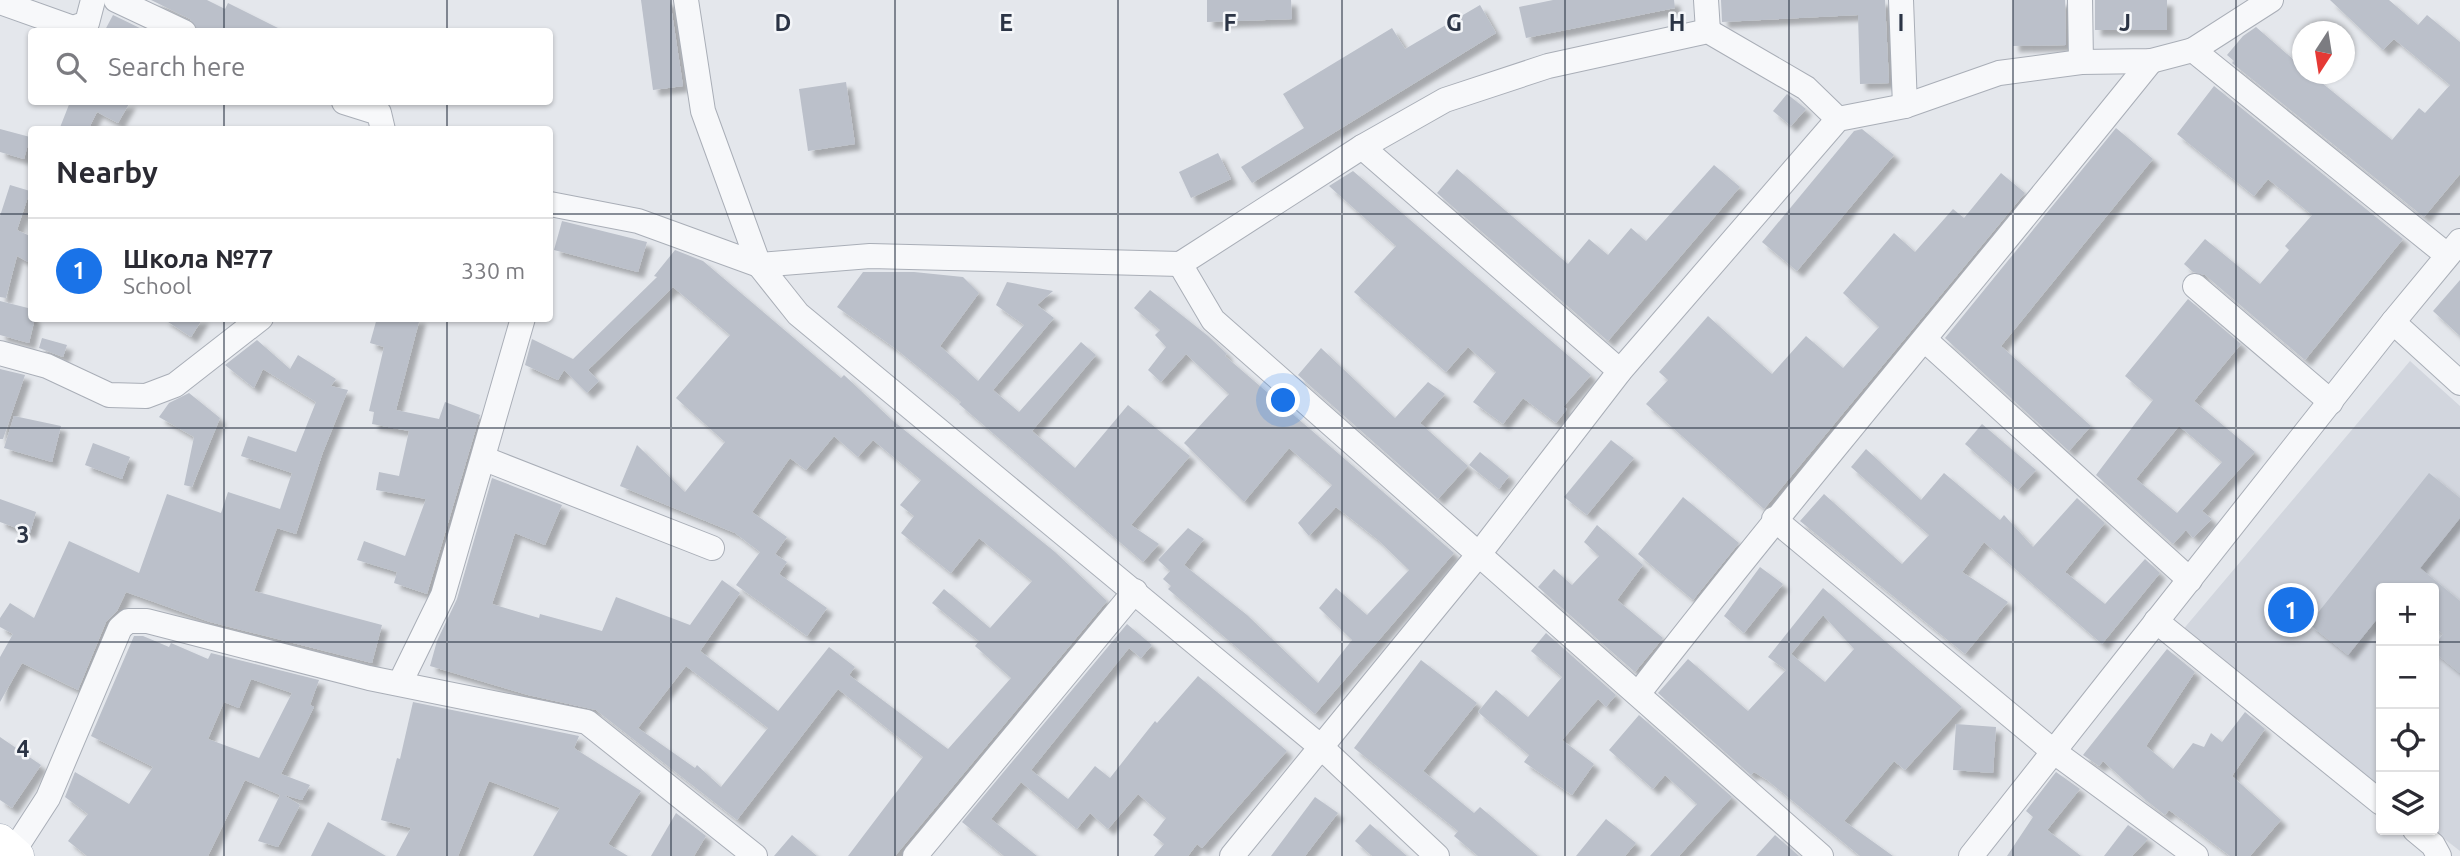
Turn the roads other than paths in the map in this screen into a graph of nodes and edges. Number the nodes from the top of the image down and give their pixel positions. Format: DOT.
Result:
graph roads {
  1 [pos="93,0"];
  2 [pos="116,0"];
  3 [pos="686,0"];
  4 [pos="1706,0"];
  5 [pos="1901,0"];
  6 [pos="2080,0"];
  7 [pos="2266,1"];
  8 [pos="0,2"];
  9 [pos="176,28"];
  10 [pos="1708,31"];
  11 [pos="2193,50"];
  12 [pos="2151,61"];
  13 [pos="2081,62"];
  14 [pos="354,105"];
  15 [pos="1905,106"];
  16 [pos="1838,119"];
  17 [pos="382,126"];
  18 [pos="1362,147"];
  19 [pos="553,209"];
  20 [pos="2454,248"];
  21 [pos="1180,264"];
  22 [pos="759,265"];
  23 [pos="2195,286"];
  24 [pos="256,322"];
  25 [pos="522,322"];
  26 [pos="2393,322"];
  27 [pos="1925,340"];
  28 [pos="0,353"];
  29 [pos="1620,371"];
  30 [pos="2460,383"];
  31 [pos="2331,402"];
  32 [pos="485,459"];
  33 [pos="1774,519"];
  34 [pos="712,548"];
  35 [pos="1479,554"];
  36 [pos="2190,580"];
  37 [pos="1135,591"];
  38 [pos="2156,621"];
  39 [pos="400,684"];
  40 [pos="1638,694"];
  41 [pos="1321,747"];
  42 [pos="2053,751"];
  43 [pos="2376,799"];
  44 [pos="2421,835"];
  45 [pos="10,849"];
  46 [pos="755,856"];
  47 [pos="915,856"];
  48 [pos="1232,856"];
  49 [pos="1437,856"];
  50 [pos="1821,856"];
  51 [pos="1971,856"];
  52 [pos="2196,856"];
  53 [pos="2439,856"];
  1 -- 8 [label="street"];
  2 -- 9 [label="street"];
  3 -- 22 [label="street"];
  4 -- 10 [label="street"];
  5 -- 15 [label="street"];
  6 -- 13 [label="street"];
  7 -- 11 [label="street"];
  10 -- 16 [label="street"];
  10 -- 18 [label="street"];
  11 -- 12 [label="street"];
  11 -- 20 [label="street"];
  12 -- 13 [label="street"];
  12 -- 27 [label="street"];
  13 -- 15 [label="street"];
  14 -- 17 [label="street"];
  15 -- 16 [label="street"];
  16 -- 29 [label="street"];
  18 -- 21 [label="street"];
  18 -- 29 [label="street"];
  19 -- 22 [label="street"];
  20 -- 26 [label="street"];
  21 -- 22 [label="street"];
  21 -- 35 [label="street"];
  22 -- 37 [label="street"];
  23 -- 31 [label="street"];
  24 -- 28 [label="street"];
  25 -- 32 [label="street"];
  26 -- 30 [label="street"];
  26 -- 31 [label="street"];
  27 -- 33 [label="street"];
  27 -- 36 [label="street"];
  29 -- 35 [label="street"];
  31 -- 36 [label="street"];
  32 -- 34 [label="street"];
  32 -- 39 [label="street"];
  33 -- 40 [label="street"];
  33 -- 42 [label="street"];
  35 -- 40 [label="street"];
  35 -- 41 [label="street"];
  36 -- 38 [label="street"];
  37 -- 41 [label="street"];
  37 -- 47 [label="street"];
  38 -- 42 [label="street"];
  38 -- 43 [label="street"];
  39 -- 45 [label="street"];
  39 -- 46 [label="street"];
  40 -- 50 [label="street"];
  41 -- 48 [label="street"];
  41 -- 49 [label="street"];
  42 -- 51 [label="street"];
  42 -- 52 [label="street"];
  44 -- 53 [label="street"];
}
